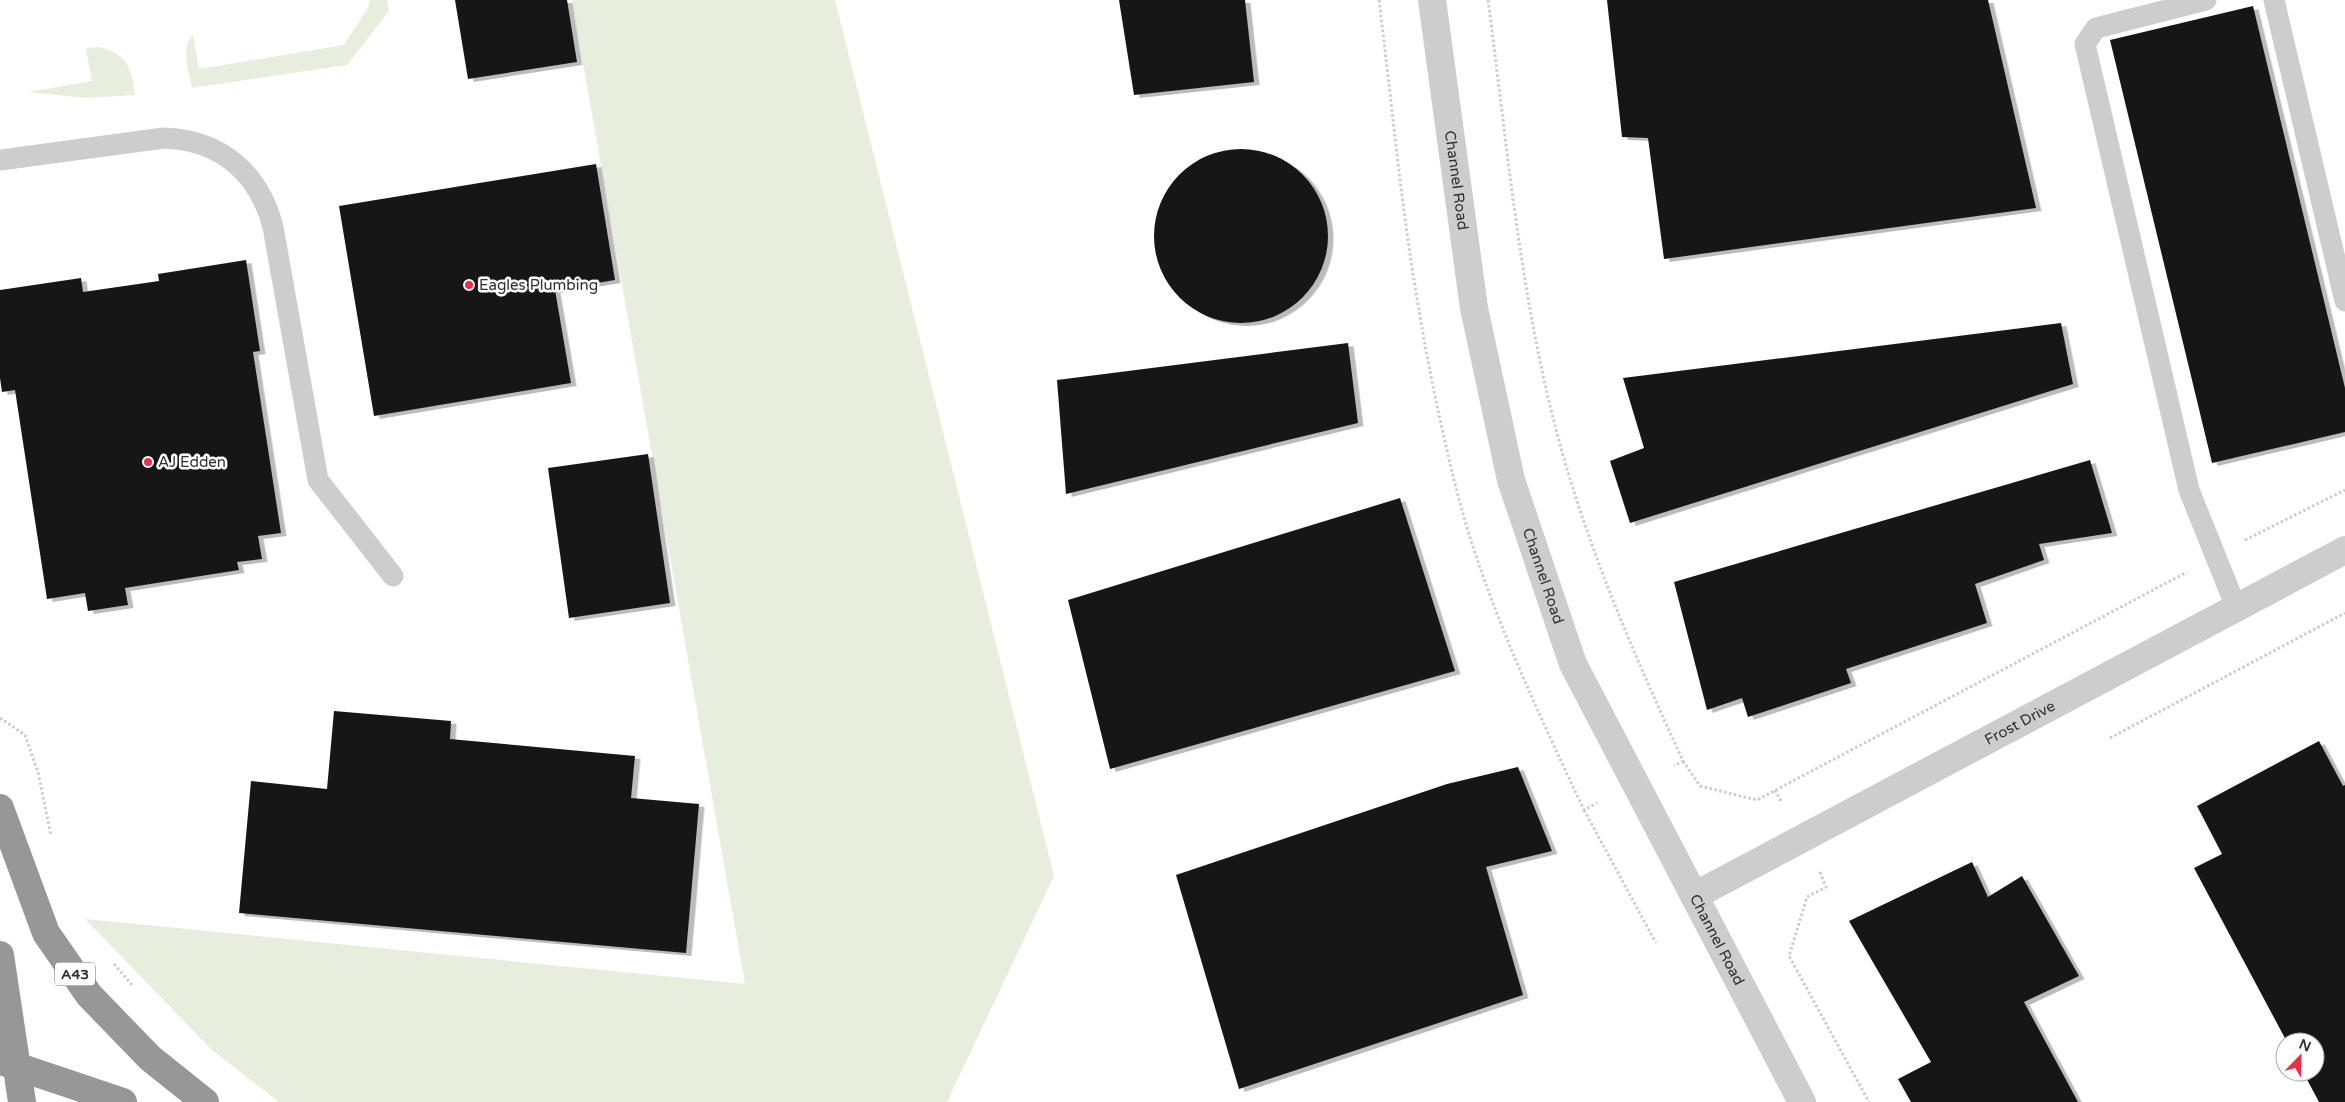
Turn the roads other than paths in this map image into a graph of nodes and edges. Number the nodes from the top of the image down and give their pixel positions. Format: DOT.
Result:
graph roads {
  1 [pos="1432,0"];
  2 [pos="2206,0"];
  3 [pos="2274,0"];
  4 [pos="0,160"];
  5 [pos="2345,301"];
  6 [pos="2345,550"];
  7 [pos="393,576"];
  8 [pos="2236,607"];
  9 [pos="0,808"];
  10 [pos="1694,896"];
  11 [pos="0,955"];
  12 [pos="9,1064"];
  13 [pos="22,1102"];
  14 [pos="123,1102"];
  15 [pos="205,1102"];
  16 [pos="1802,1102"];
  1 -- 10 [label="street, Channel Road"];
  2 -- 8 [label="lane"];
  3 -- 5 [label="lane"];
  4 -- 7 [label="lane"];
  6 -- 8 [label="street, Frost Drive"];
  8 -- 10 [label="street, Frost Drive"];
  9 -- 15 [label="highway, A43"];
  10 -- 16 [label="street, Channel Road"];
  11 -- 12 [label="highway"];
  12 -- 13 [label="highway"];
  12 -- 14 [label="highway"];
}
